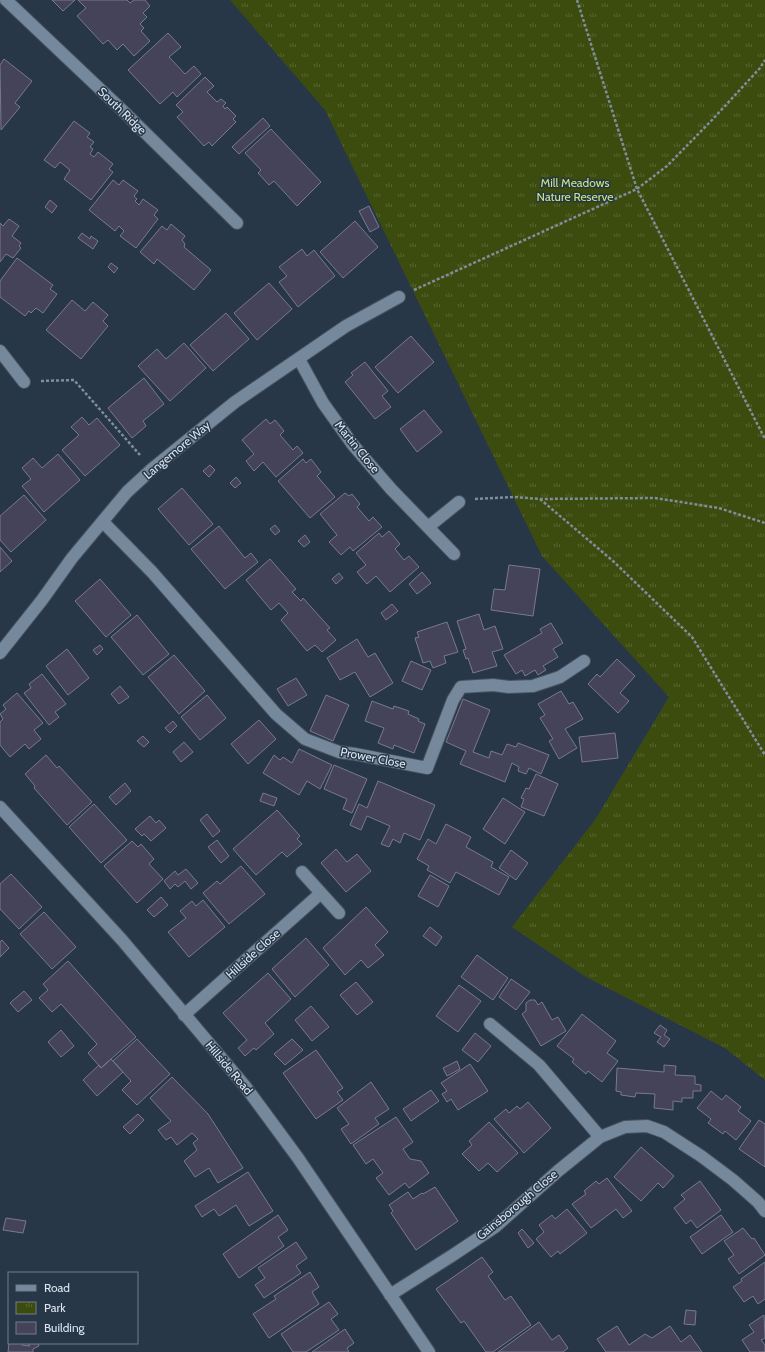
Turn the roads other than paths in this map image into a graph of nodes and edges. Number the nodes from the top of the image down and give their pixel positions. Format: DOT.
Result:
graph roads {
  1 [pos="6,0"];
  2 [pos="237,223"];
  3 [pos="399,297"];
  4 [pos="0,351"];
  5 [pos="299,359"];
  6 [pos="24,382"];
  7 [pos="459,502"];
  8 [pos="103,522"];
  9 [pos="428,527"];
  10 [pos="454,554"];
  11 [pos="0,653"];
  12 [pos="584,661"];
  13 [pos="0,807"];
  14 [pos="302,872"];
  15 [pos="321,893"];
  16 [pos="339,913"];
  17 [pos="184,1014"];
  18 [pos="490,1024"];
  19 [pos="600,1137"];
  20 [pos="765,1211"];
  21 [pos="390,1295"];
  22 [pos="429,1352"];
  1 -- 2 [label="street, South Ridge"];
  3 -- 5 [label="street, Langemore Way"];
  4 -- 6 [label="street"];
  5 -- 8 [label="street, Langemore Way"];
  5 -- 9 [label="street, Martin Close"];
  7 -- 9 [label="street"];
  8 -- 11 [label="street, Langemore Way"];
  8 -- 12 [label="street, Prower Close"];
  9 -- 10 [label="street, Martin Close"];
  13 -- 17 [label="street, Hillside Road"];
  14 -- 15 [label="street"];
  15 -- 16 [label="street"];
  15 -- 17 [label="street, Hillside Close"];
  17 -- 21 [label="street, Hillside Road"];
  18 -- 19 [label="street"];
  19 -- 20 [label="street, Gainsborough Close"];
  19 -- 21 [label="street, Gainsborough Close"];
  21 -- 22 [label="street, Hillside Road"];
}
